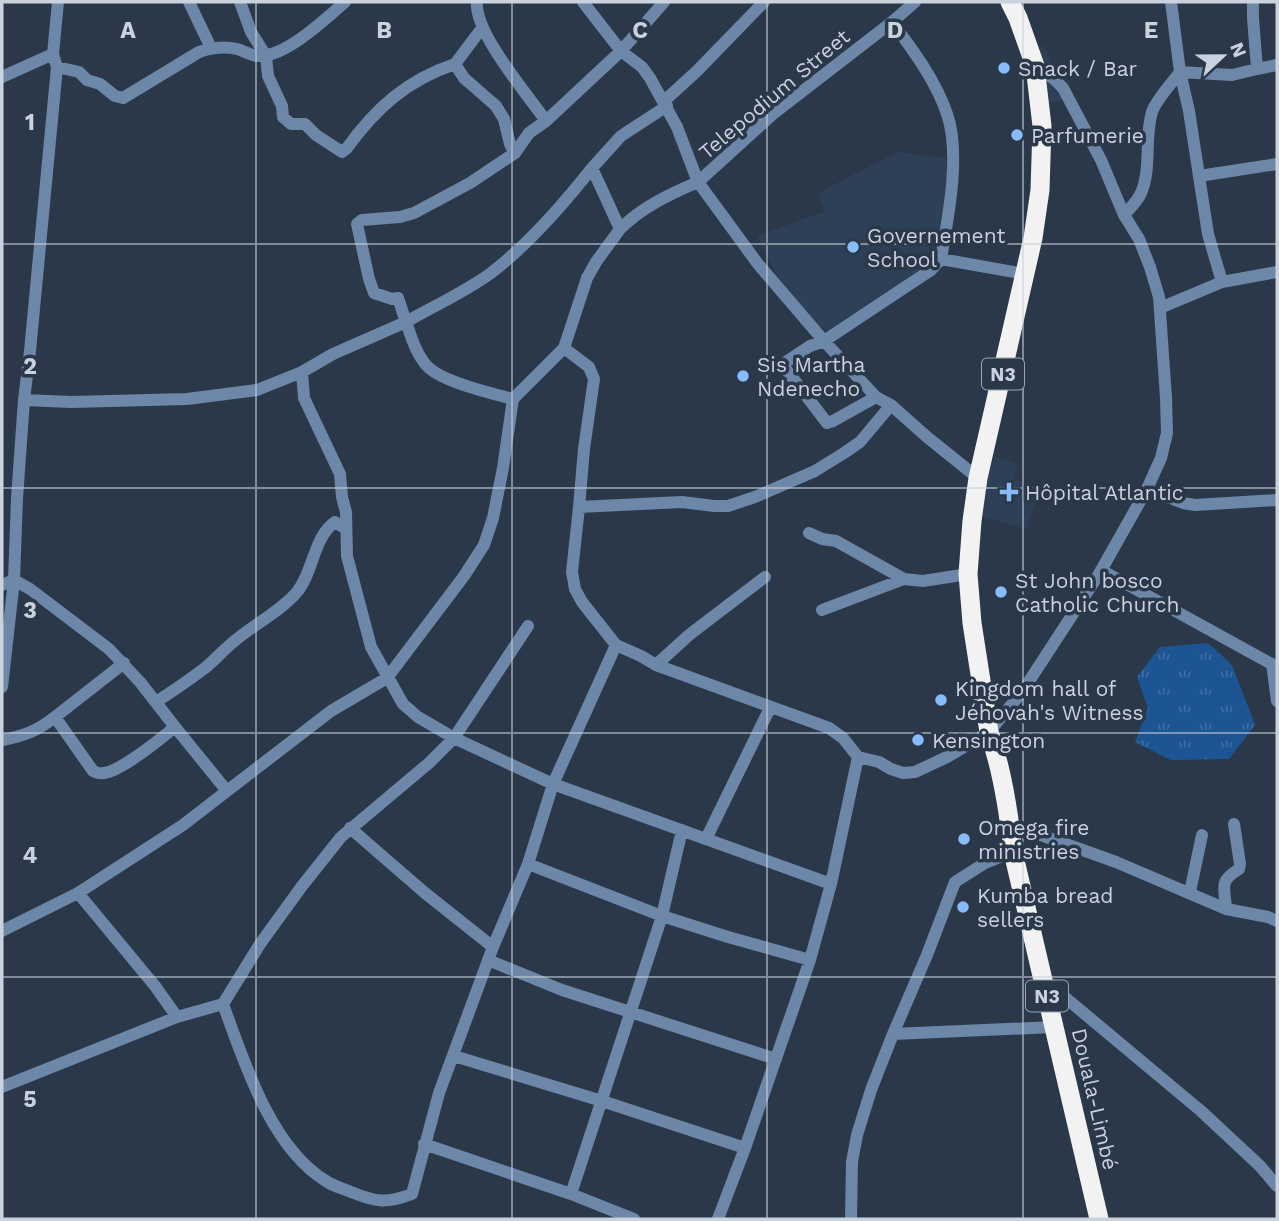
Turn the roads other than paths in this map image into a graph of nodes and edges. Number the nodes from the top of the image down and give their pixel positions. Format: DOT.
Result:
graph roads {
  1 [pos="58,2"];
  2 [pos="189,2"];
  3 [pos="240,2"];
  4 [pos="345,2"];
  5 [pos="477,2"];
  6 [pos="583,2"];
  7 [pos="664,2"];
  8 [pos="764,2"];
  9 [pos="915,2"];
  10 [pos="1010,2"];
  11 [pos="1171,2"];
  12 [pos="1253,2"];
  13 [pos="892,22"];
  14 [pos="482,28"];
  15 [pos="211,48"];
  16 [pos="621,51"];
  17 [pos="266,56"];
  18 [pos="55,60"];
  19 [pos="455,64"];
  20 [pos="1277,65"];
  21 [pos="1035,66"];
  22 [pos="1257,69"];
  23 [pos="1180,72"];
  24 [pos="2,77"];
  25 [pos="665,104"];
  26 [pos="545,121"];
  27 [pos="515,153"];
  28 [pos="1277,164"];
  29 [pos="592,168"];
  30 [pos="1199,176"];
  31 [pos="698,182"];
  32 [pos="1124,215"];
  33 [pos="620,229"];
  34 [pos="941,259"];
  35 [pos="1277,272"];
  36 [pos="1025,274"];
  37 [pos="1222,282"];
  38 [pos="1160,309"];
  39 [pos="406,322"];
  40 [pos="824,341"];
  41 [pos="564,348"];
  42 [pos="302,372"];
  43 [pos="876,397"];
  44 [pos="513,399"];
  45 [pos="24,400"];
  46 [pos="891,405"];
  47 [pos="978,478"];
  48 [pos="1147,489"];
  49 [pos="1277,499"];
  50 [pos="579,507"];
  51 [pos="346,529"];
  52 [pos="809,533"];
  53 [pos="1101,570"];
  54 [pos="968,574"];
  55 [pos="765,577"];
  56 [pos="904,579"];
  57 [pos="8,583"];
  58 [pos="822,610"];
  59 [pos="528,626"];
  60 [pos="616,645"];
  61 [pos="124,663"];
  62 [pos="656,665"];
  63 [pos="1275,666"];
  64 [pos="387,678"];
  65 [pos="2,687"];
  66 [pos="1277,701"];
  67 [pos="156,702"];
  68 [pos="770,708"];
  69 [pos="55,717"];
  70 [pos="175,727"];
  71 [pos="454,738"];
  72 [pos="2,740"];
  73 [pos="992,741"];
  74 [pos="858,757"];
  75 [pos="553,784"];
  76 [pos="227,791"];
  77 [pos="1010,824"];
  78 [pos="1234,824"];
  79 [pos="350,828"];
  80 [pos="682,830"];
  81 [pos="1202,835"];
  82 [pos="706,839"];
  83 [pos="1013,852"];
  84 [pos="528,864"];
  85 [pos="831,884"];
  86 [pos="1190,892"];
  87 [pos="78,893"];
  88 [pos="1226,909"];
  89 [pos="662,916"];
  90 [pos="1277,921"];
  91 [pos="2,931"];
  92 [pos="493,947"];
  93 [pos="488,960"];
  94 [pos="810,960"];
  95 [pos="1042,978"];
  96 [pos="223,1004"];
  97 [pos="632,1012"];
  98 [pos="177,1017"];
  99 [pos="1055,1027"];
  100 [pos="893,1034"];
  101 [pos="454,1056"];
  102 [pos="776,1059"];
  103 [pos="2,1087"];
  104 [pos="602,1101"];
  105 [pos="424,1144"];
  106 [pos="745,1148"];
  107 [pos="1277,1186"];
  108 [pos="571,1194"];
  109 [pos="634,1219"];
  110 [pos="718,1219"];
  111 [pos="851,1219"];
  112 [pos="1099,1219"];
  1 -- 18 [label="street"];
  2 -- 15 [label="street"];
  3 -- 17 [label="street"];
  4 -- 17 [label="street"];
  5 -- 14 [label="street"];
  6 -- 16 [label="street, Telepodium Street"];
  7 -- 16 [label="street"];
  8 -- 25 [label="street"];
  9 -- 13 [label="street, Telepodium Street"];
  10 -- 21 [label="highway, Douala-Limbé / N3"];
  11 -- 23 [label="street"];
  12 -- 22 [label="street"];
  13 -- 31 [label="street, Telepodium Street"];
  13 -- 34 [label="street"];
  14 -- 19 [label="street"];
  14 -- 26 [label="street"];
  15 -- 17 [label="street"];
  15 -- 18 [label="street"];
  16 -- 25 [label="street, Telepodium Street"];
  16 -- 26 [label="street"];
  17 -- 19 [label="street"];
  18 -- 24 [label="street"];
  18 -- 45 [label="street"];
  19 -- 27 [label="street"];
  20 -- 22 [label="street"];
  21 -- 32 [label="street"];
  21 -- 36 [label="highway, Douala-Limbé / N3"];
  22 -- 23 [label="street"];
  23 -- 30 [label="street"];
  23 -- 32 [label="street"];
  25 -- 29 [label="street"];
  25 -- 31 [label="street, Telepodium Street"];
  26 -- 27 [label="street"];
  27 -- 39 [label="street"];
  28 -- 30 [label="street"];
  29 -- 33 [label="street"];
  29 -- 39 [label="street"];
  30 -- 37 [label="street"];
  31 -- 33 [label="street"];
  31 -- 40 [label="street"];
  32 -- 38 [label="street"];
  33 -- 41 [label="street"];
  34 -- 36 [label="street"];
  34 -- 40 [label="street"];
  35 -- 37 [label="street"];
  36 -- 47 [label="highway, Douala-Limbé / N3"];
  37 -- 38 [label="street"];
  38 -- 48 [label="street"];
  39 -- 42 [label="street"];
  39 -- 44 [label="street"];
  40 -- 43 [label="street"];
  40 -- 43 [label="street"];
  41 -- 44 [label="street"];
  41 -- 50 [label="street"];
  42 -- 45 [label="street"];
  42 -- 51 [label="street"];
  43 -- 46 [label="street"];
  44 -- 64 [label="street"];
  45 -- 57 [label="street"];
  46 -- 47 [label="street"];
  46 -- 50 [label="street"];
  47 -- 54 [label="highway, Douala-Limbé / N3"];
  48 -- 49 [label="street"];
  48 -- 53 [label="street"];
  50 -- 60 [label="street"];
  51 -- 64 [label="street"];
  51 -- 67 [label="street"];
  52 -- 56 [label="street"];
  53 -- 63 [label="street"];
  53 -- 73 [label="street"];
  54 -- 56 [label="street"];
  54 -- 73 [label="highway, Douala-Limbé / N3"];
  55 -- 62 [label="street"];
  56 -- 58 [label="street"];
  57 -- 61 [label="street"];
  57 -- 65 [label="street"];
  59 -- 71 [label="street"];
  60 -- 62 [label="street"];
  60 -- 75 [label="street"];
  61 -- 67 [label="street"];
  61 -- 69 [label="street"];
  62 -- 68 [label="street"];
  63 -- 66 [label="street"];
  64 -- 71 [label="street"];
  64 -- 76 [label="street"];
  67 -- 70 [label="street"];
  68 -- 74 [label="street"];
  68 -- 82 [label="street"];
  69 -- 70 [label="street"];
  69 -- 72 [label="street"];
  70 -- 76 [label="street"];
  71 -- 75 [label="street"];
  71 -- 79 [label="street"];
  73 -- 74 [label="street"];
  73 -- 77 [label="highway, Douala-Limbé / N3"];
  74 -- 85 [label="street"];
  75 -- 80 [label="street"];
  75 -- 84 [label="street"];
  76 -- 87 [label="street"];
  77 -- 83 [label="highway, Douala-Limbé / N3"];
  77 -- 86 [label="street"];
  78 -- 88 [label="street"];
  79 -- 92 [label="street"];
  79 -- 96 [label="street"];
  80 -- 82 [label="street"];
  80 -- 89 [label="street"];
  81 -- 86 [label="street"];
  82 -- 85 [label="street"];
  83 -- 95 [label="highway, Douala-Limbé / N3"];
  83 -- 100 [label="street"];
  84 -- 89 [label="street"];
  84 -- 92 [label="street"];
  85 -- 94 [label="street"];
  86 -- 88 [label="street"];
  87 -- 91 [label="street"];
  87 -- 98 [label="street"];
  88 -- 90 [label="street"];
  89 -- 94 [label="street"];
  89 -- 97 [label="street"];
  92 -- 93 [label="street"];
  93 -- 97 [label="street"];
  93 -- 101 [label="street"];
  94 -- 102 [label="street"];
  95 -- 99 [label="highway, Douala-Limbé / N3"];
  95 -- 107 [label="street"];
  96 -- 98 [label="street"];
  96 -- 105 [label="street"];
  97 -- 102 [label="street"];
  97 -- 104 [label="street"];
  98 -- 103 [label="street"];
  99 -- 100 [label="street"];
  99 -- 112 [label="highway, Douala-Limbé / N3"];
  100 -- 111 [label="street"];
  101 -- 104 [label="street"];
  101 -- 105 [label="street"];
  102 -- 106 [label="street"];
  104 -- 106 [label="street"];
  104 -- 108 [label="street"];
  105 -- 108 [label="street"];
  106 -- 110 [label="street"];
  108 -- 109 [label="street"];
}
